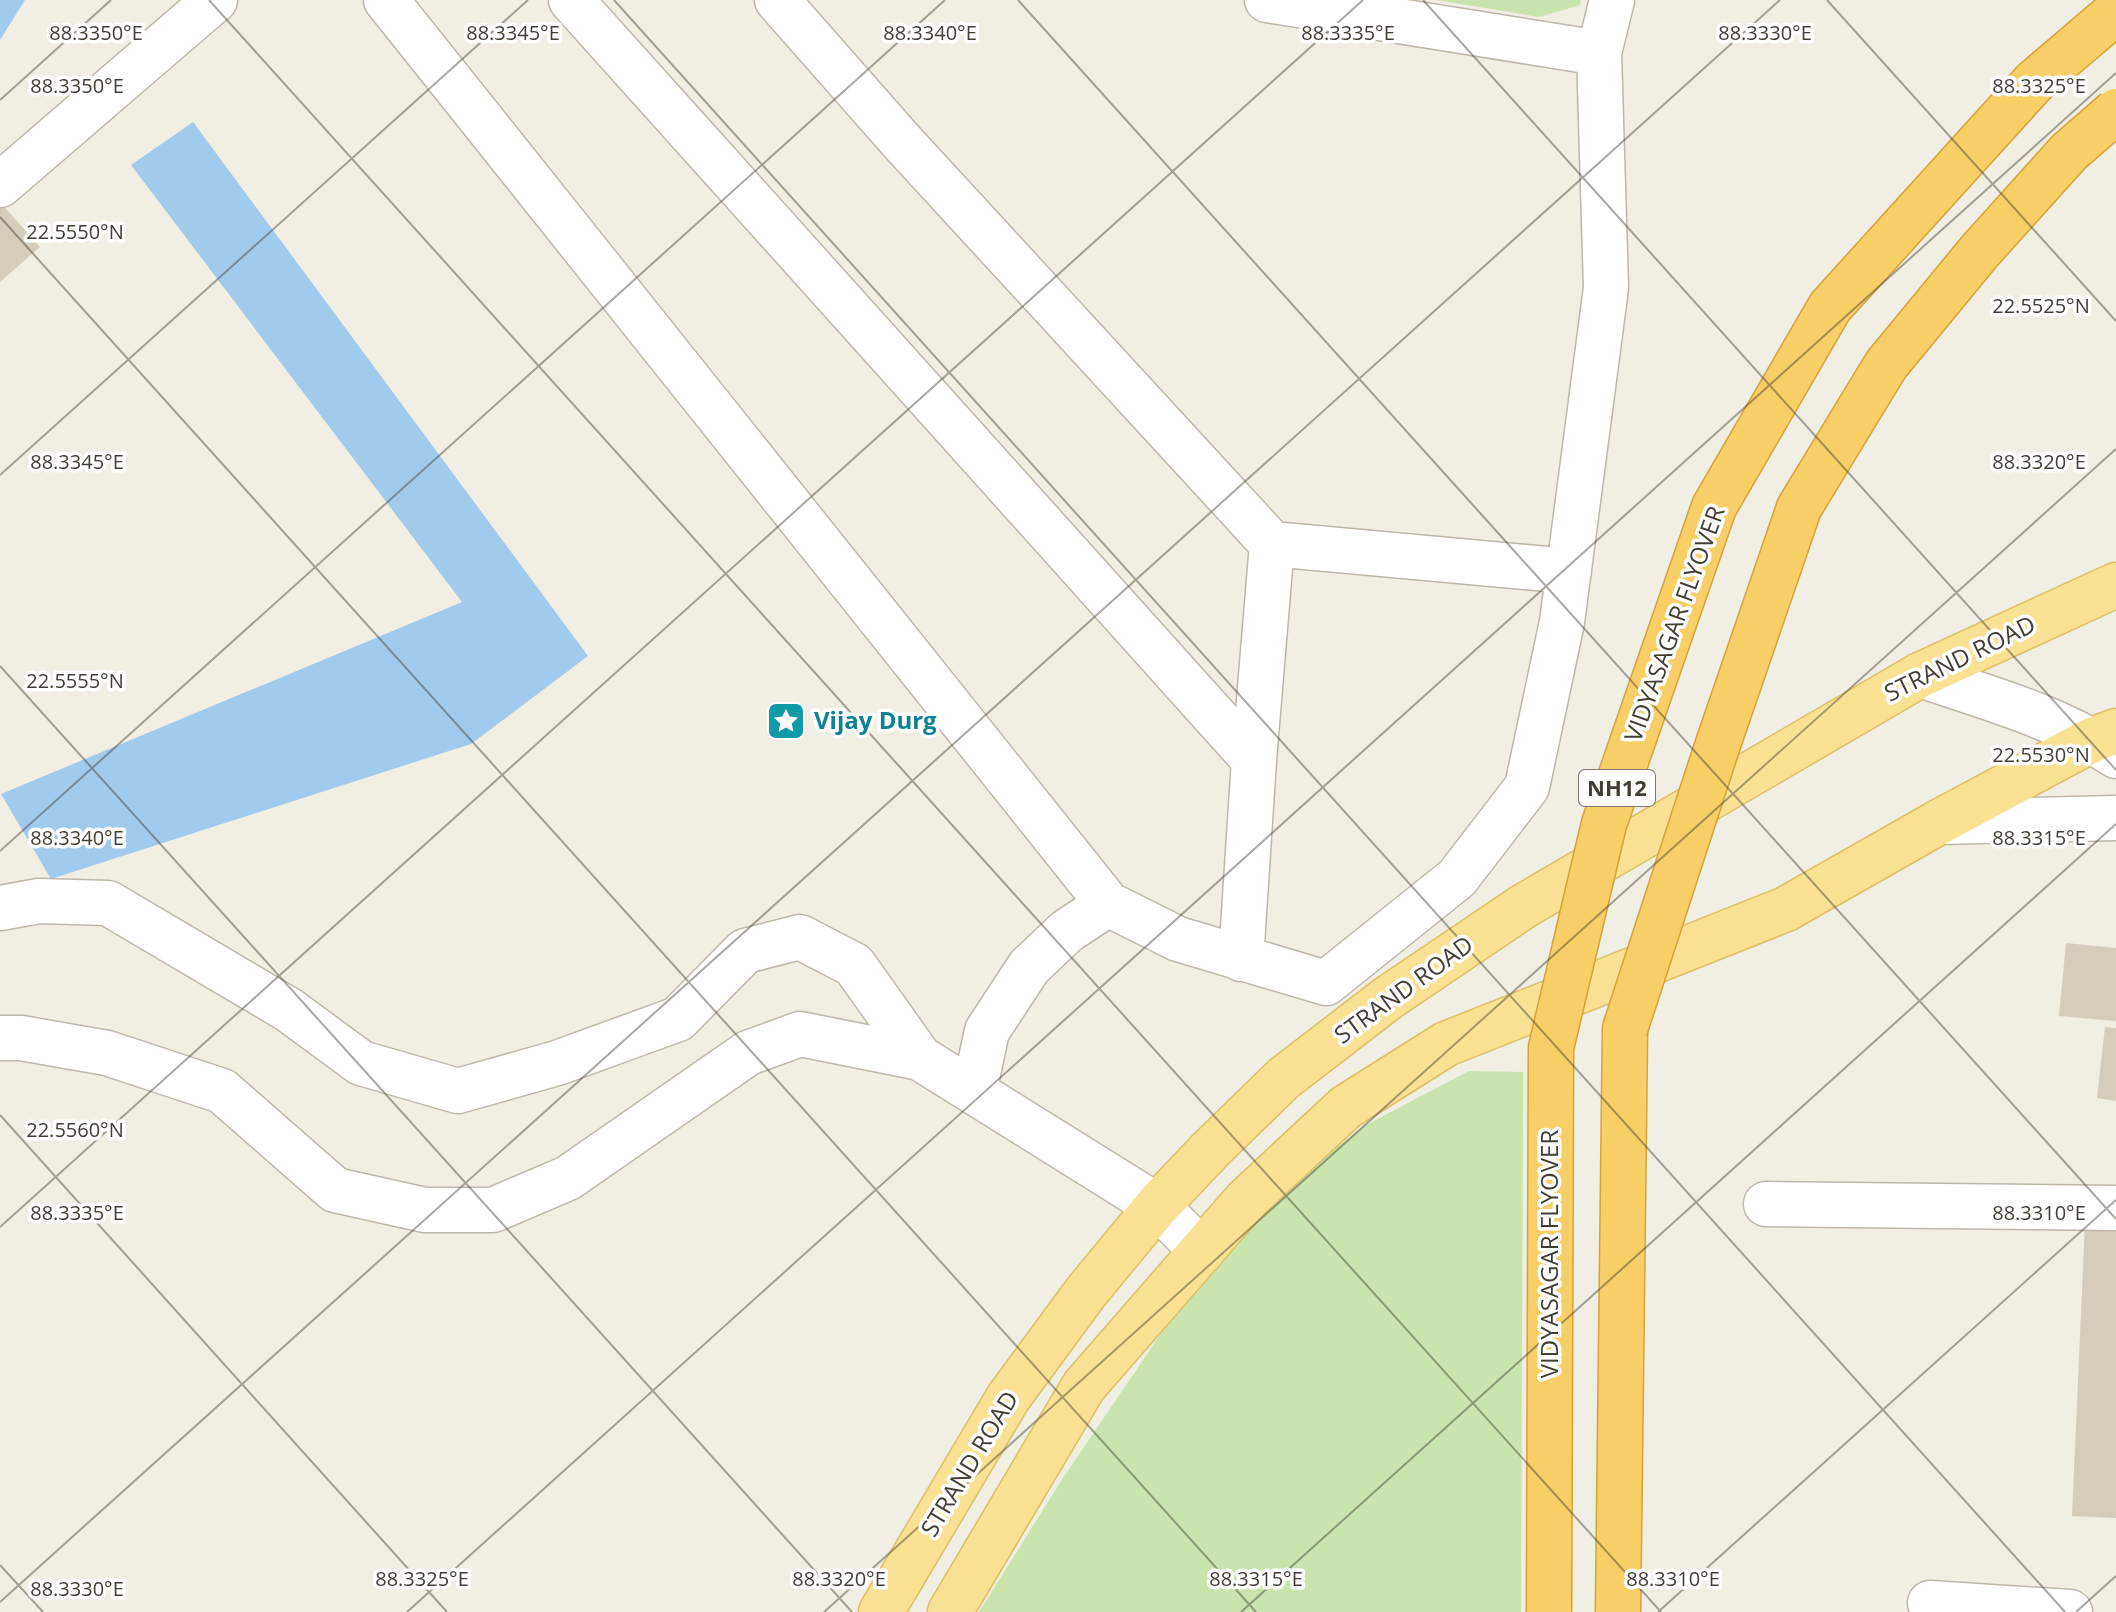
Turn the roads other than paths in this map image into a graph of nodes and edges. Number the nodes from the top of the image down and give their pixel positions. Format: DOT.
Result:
graph roads {
  1 [pos="215,0"];
  2 [pos="386,0"];
  3 [pos="571,0"];
  4 [pos="777,0"];
  5 [pos="1267,0"];
  6 [pos="1612,0"];
  7 [pos="1388,10"];
  8 [pos="2116,12"];
  9 [pos="1599,53"];
  10 [pos="2116,111"];
  11 [pos="0,185"];
  12 [pos="1272,544"];
  13 [pos="1569,571"];
  14 [pos="2116,585"];
  15 [pos="1920,675"];
  16 [pos="2108,743"];
  17 [pos="1254,760"];
  18 [pos="2116,818"];
  19 [pos="1939,822"];
  20 [pos="1108,904"];
  21 [pos="0,908"];
  22 [pos="1241,959"];
  23 [pos="0,1038"];
  24 [pos="920,1058"];
  25 [pos="974,1092"];
  26 [pos="1766,1204"];
  27 [pos="1157,1206"];
  28 [pos="2116,1208"];
  29 [pos="1202,1251"];
  30 [pos="1930,1603"];
  31 [pos="881,1612"];
  32 [pos="950,1612"];
  33 [pos="1549,1612"];
  34 [pos="1618,1612"];
  35 [pos="2070,1612"];
  1 -- 11 [label="street"];
  2 -- 20 [label="street"];
  3 -- 17 [label="street"];
  4 -- 12 [label="street"];
  5 -- 7 [label="street"];
  6 -- 9 [label="street"];
  7 -- 9 [label="street"];
  8 -- 33 [label="highway, VIDYASAGAR FLYOVER / NH12, bridge"];
  9 -- 13 [label="street"];
  10 -- 34 [label="highway, bridge"];
  12 -- 13 [label="street"];
  12 -- 17 [label="street"];
  13 -- 22 [label="street"];
  14 -- 15 [label="main road, STRAND ROAD"];
  15 -- 16 [label="street"];
  15 -- 27 [label="main road, STRAND ROAD"];
  16 -- 19 [label="main road"];
  17 -- 22 [label="street"];
  18 -- 19 [label="street"];
  19 -- 29 [label="main road"];
  20 -- 22 [label="street"];
  20 -- 25 [label="street"];
  21 -- 24 [label="street"];
  23 -- 24 [label="street"];
  24 -- 25 [label="street"];
  25 -- 27 [label="street"];
  26 -- 28 [label="street"];
  27 -- 29 [label="street"];
  27 -- 31 [label="main road, STRAND ROAD"];
  29 -- 32 [label="main road"];
  30 -- 35 [label="street"];
}
